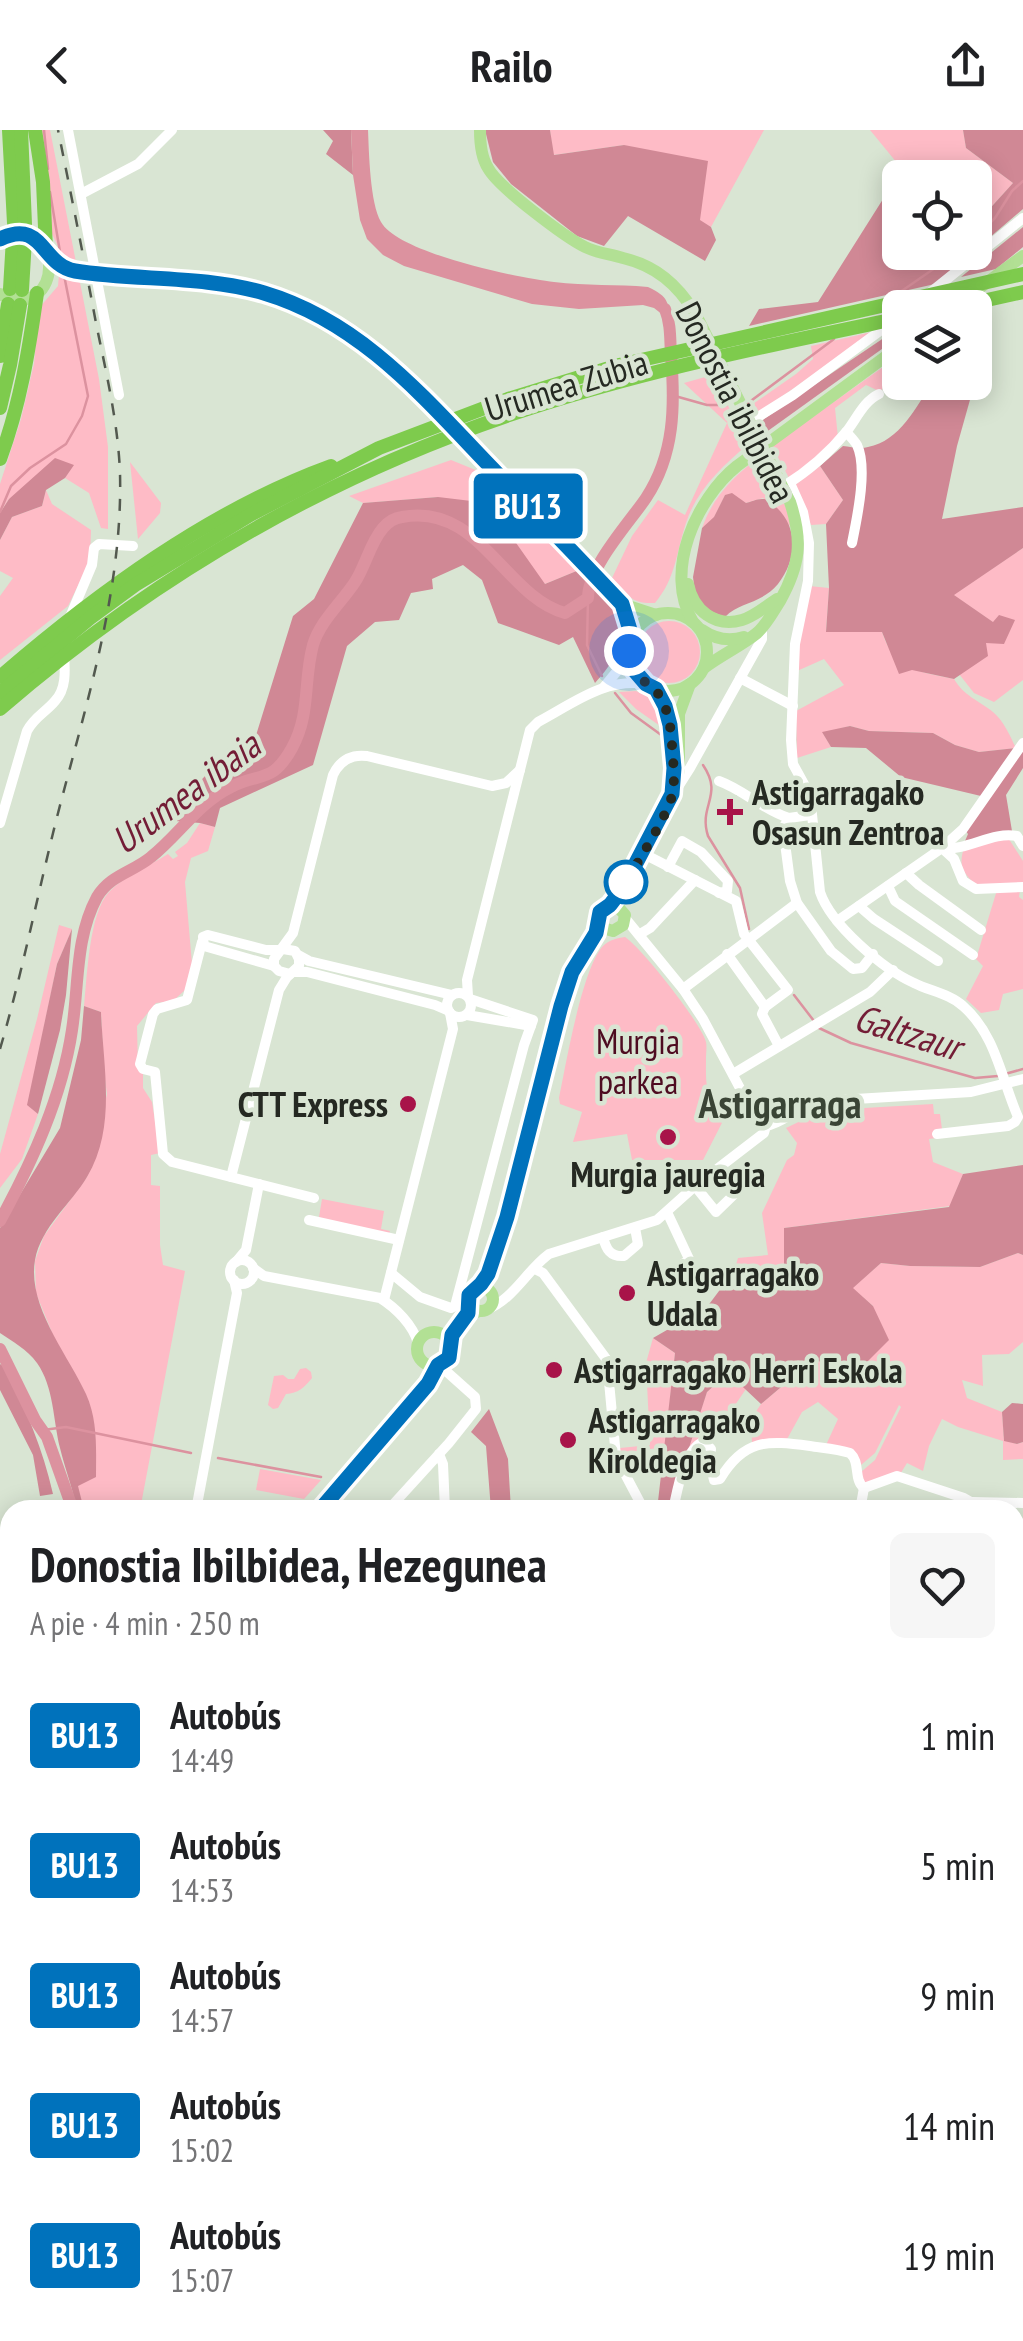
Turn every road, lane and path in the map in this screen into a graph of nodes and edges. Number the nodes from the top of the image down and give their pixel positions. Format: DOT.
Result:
graph roads {
  1 [pos="9,130"];
  2 [pos="21,130"];
  3 [pos="35,130"];
  4 [pos="68,130"];
  5 [pos="172,130"];
  6 [pos="480,130"];
  7 [pos="81,194"];
  8 [pos="1023,218"];
  9 [pos="16,233"];
  10 [pos="48,254"];
  11 [pos="1021,262"];
  12 [pos="80,272"];
  13 [pos="933,290"];
  14 [pos="979,290"];
  15 [pos="1023,292"];
  16 [pos="21,294"];
  17 [pos="992,299"];
  18 [pos="882,321"];
  19 [pos="882,330"];
  20 [pos="0,356"];
  21 [pos="882,359"];
  22 [pos="879,394"];
  23 [pos="119,395"];
  24 [pos="0,408"];
  25 [pos="750,422"];
  26 [pos="846,432"];
  27 [pos="0,459"];
  28 [pos="786,485"];
  29 [pos="852,543"];
  30 [pos="133,546"];
  31 [pos="687,548"];
  32 [pos="682,579"];
  33 [pos="783,594"];
  34 [pos="622,604"];
  35 [pos="659,615"];
  36 [pos="696,626"];
  37 [pos="761,628"];
  38 [pos="630,645"];
  39 [pos="42,649"];
  40 [pos="704,668"];
  41 [pos="0,676"];
  42 [pos="740,678"];
  43 [pos="690,684"];
  44 [pos="604,686"];
  45 [pos="651,687"];
  46 [pos="0,693"];
  47 [pos="793,706"];
  48 [pos="0,710"];
  49 [pos="1023,743"];
  50 [pos="683,761"];
  51 [pos="520,770"];
  52 [pos="719,781"];
  53 [pos="487,786"];
  54 [pos="672,797"];
  55 [pos="508,815"];
  56 [pos="810,815"];
  57 [pos="789,818"];
  58 [pos="0,823"];
  59 [pos="1023,846"];
  60 [pos="942,848"];
  61 [pos="642,853"];
  62 [pos="668,866"];
  63 [pos="906,873"];
  64 [pos="695,880"];
  65 [pos="888,886"];
  66 [pos="1023,887"];
  67 [pos="719,893"];
  68 [pos="797,903"];
  69 [pos="860,906"];
  70 [pos="617,919"];
  71 [pos="837,921"];
  72 [pos="981,930"];
  73 [pos="640,934"];
  74 [pos="749,940"];
  75 [pos="202,942"];
  76 [pos="281,950"];
  77 [pos="727,954"];
  78 [pos="873,954"];
  79 [pos="298,955"];
  80 [pos="972,955"];
  81 [pos="938,961"];
  82 [pos="275,967"];
  83 [pos="893,970"];
  84 [pos="292,973"];
  85 [pos="567,986"];
  86 [pos="683,989"];
  87 [pos="279,990"];
  88 [pos="452,995"];
  89 [pos="469,998"];
  90 [pos="765,1007"];
  91 [pos="449,1012"];
  92 [pos="466,1015"];
  93 [pos="507,1021"];
  94 [pos="530,1026"];
  95 [pos="453,1029"];
  96 [pos="524,1045"];
  97 [pos="779,1046"];
  98 [pos="733,1074"];
  99 [pos="1002,1078"];
  100 [pos="1023,1080"];
  101 [pos="766,1126"];
  102 [pos="937,1134"];
  103 [pos="231,1177"];
  104 [pos="747,1182"];
  105 [pos="259,1184"];
  106 [pos="695,1186"];
  107 [pos="314,1198"];
  108 [pos="668,1212"];
  109 [pos="310,1220"];
  110 [pos="635,1228"];
  111 [pos="603,1237"];
  112 [pos="399,1240"];
  113 [pos="246,1250"];
  114 [pos="236,1262"];
  115 [pos="684,1263"];
  116 [pos="535,1269"];
  117 [pos="391,1272"];
  118 [pos="246,1275"];
  119 [pos="486,1290"];
  120 [pos="509,1295"];
  121 [pos="384,1300"];
  122 [pos="472,1313"];
  123 [pos="412,1328"];
  124 [pos="434,1332"];
  125 [pos="418,1343"];
  126 [pos="450,1344"];
  127 [pos="435,1364"];
  128 [pos="439,1454"];
  129 [pos="864,1488"];
  130 [pos="198,1500"];
  131 [pos="329,1500"];
  132 [pos="397,1500"];
  133 [pos="445,1500"];
  134 [pos="639,1500"];
  135 [pos="676,1500"];
  136 [pos="862,1500"];
  137 [pos="959,1500"];
  1 -- 9 [label="highway"];
  2 -- 9 [label="highway"];
  3 -- 10 [label="highway"];
  4 -- 7 [label="street"];
  5 -- 7 [label="street"];
  6 -- 25 [label="main road, Donostia ibilbidea"];
  7 -- 23 [label="street"];
  8 -- 13 [label="street"];
  9 -- 10 [label="main road"];
  9 -- 16 [label="highway"];
  10 -- 12 [label="main road"];
  10 -- 16 [label="main road"];
  11 -- 14 [label="main road"];
  11 -- 39 [label="highway, Urumea Zubia"];
  12 -- 16 [label="main road"];
  12 -- 34 [label="main road"];
  15 -- 17 [label="highway"];
  16 -- 20 [label="highway"];
  16 -- 24 [label="highway"];
  16 -- 27 [label="highway"];
  18 -- 48 [label="highway, Urumea Zubia"];
  19 -- 25 [label="street"];
  21 -- 31 [label="main road"];
  22 -- 26 [label="street"];
  25 -- 28 [label="main road, Donostia ibilbidea"];
  26 -- 28 [label="street"];
  26 -- 29 [label="street"];
  28 -- 33 [label="main road, Donostia ibilbidea"];
  28 -- 47 [label="street"];
  30 -- 58 [label="street"];
  31 -- 32 [label="main road"];
  31 -- 33 [label="main road"];
  32 -- 35 [label="main road"];
  32 -- 36 [label="main road"];
  33 -- 37 [label="main road, Donostia ibilbidea"];
  34 -- 35 [label="main road"];
  34 -- 38 [label="main road"];
  35 -- 36 [label="main road"];
  35 -- 38 [label="main road"];
  36 -- 37 [label="main road"];
  36 -- 40 [label="main road"];
  37 -- 40 [label="main road"];
  37 -- 42 [label="street, Donostia ibilbidea"];
  38 -- 44 [label="street"];
  38 -- 45 [label="main road"];
  39 -- 41 [label="highway"];
  39 -- 46 [label="highway"];
  40 -- 43 [label="main road"];
  42 -- 47 [label="street"];
  42 -- 50 [label="street, Donostia ibilbidea"];
  43 -- 45 [label="main road"];
  43 -- 50 [label="main road, Donostia ibilbidea"];
  44 -- 45 [label="street"];
  44 -- 51 [label="street"];
  45 -- 50 [label="main road, Donostia ibilbidea"];
  47 -- 56 [label="street"];
  49 -- 60 [label="street"];
  50 -- 54 [label="main road, Donostia ibilbidea"];
  50 -- 54 [label="main road, Donostia ibilbidea"];
  51 -- 53 [label="street"];
  51 -- 55 [label="street"];
  52 -- 57 [label="street"];
  53 -- 55 [label="street"];
  53 -- 76 [label="street"];
  54 -- 61 [label="main road, Donostia ibilbidea"];
  55 -- 89 [label="street"];
  56 -- 57 [label="street"];
  56 -- 71 [label="street"];
  57 -- 68 [label="street"];
  59 -- 60 [label="street"];
  60 -- 63 [label="street"];
  60 -- 66 [label="street"];
  61 -- 62 [label="street"];
  61 -- 70 [label="main road, Donostia ibilbidea"];
  62 -- 64 [label="street"];
  62 -- 67 [label="street"];
  63 -- 65 [label="street"];
  63 -- 72 [label="street"];
  64 -- 67 [label="street"];
  64 -- 73 [label="street"];
  65 -- 69 [label="street"];
  65 -- 80 [label="street"];
  67 -- 74 [label="street"];
  68 -- 74 [label="street"];
  68 -- 78 [label="street"];
  69 -- 71 [label="street"];
  69 -- 81 [label="street"];
  70 -- 73 [label="street"];
  70 -- 85 [label="main road"];
  70 -- 85 [label="main road"];
  71 -- 78 [label="street"];
  73 -- 86 [label="street"];
  74 -- 77 [label="street"];
  74 -- 90 [label="street"];
  75 -- 76 [label="street"];
  75 -- 82 [label="street"];
  75 -- 103 [label="street"];
  76 -- 79 [label="street"];
  76 -- 82 [label="street"];
  77 -- 86 [label="street"];
  77 -- 90 [label="street"];
  78 -- 83 [label="street"];
  79 -- 84 [label="street"];
  79 -- 88 [label="street"];
  82 -- 84 [label="street"];
  82 -- 87 [label="street"];
  83 -- 97 [label="street"];
  83 -- 99 [label="street"];
  84 -- 87 [label="street"];
  84 -- 91 [label="street"];
  85 -- 119 [label="main road"];
  86 -- 98 [label="street"];
  87 -- 103 [label="street"];
  88 -- 89 [label="street"];
  88 -- 91 [label="street"];
  89 -- 92 [label="street"];
  89 -- 94 [label="street"];
  90 -- 97 [label="street"];
  91 -- 92 [label="street"];
  91 -- 95 [label="street"];
  92 -- 93 [label="street"];
  92 -- 95 [label="street"];
  93 -- 94 [label="street"];
  93 -- 96 [label="street"];
  94 -- 96 [label="street"];
  95 -- 112 [label="street"];
  96 -- 117 [label="street"];
  97 -- 98 [label="street"];
  98 -- 101 [label="street"];
  99 -- 100 [label="street"];
  99 -- 101 [label="street"];
  99 -- 102 [label="street"];
  101 -- 106 [label="street"];
  103 -- 105 [label="street"];
  104 -- 106 [label="street"];
  105 -- 107 [label="street"];
  105 -- 113 [label="street"];
  106 -- 108 [label="street"];
  108 -- 110 [label="street"];
  108 -- 115 [label="street"];
  109 -- 112 [label="street"];
  110 -- 111 [label="street"];
  110 -- 111 [label="street"];
  111 -- 116 [label="street"];
  112 -- 117 [label="street"];
  113 -- 114 [label="street"];
  113 -- 118 [label="street"];
  114 -- 118 [label="street"];
  114 -- 118 [label="street"];
  116 -- 120 [label="street"];
  116 -- 134 [label="street"];
  117 -- 121 [label="street"];
  118 -- 121 [label="street"];
  118 -- 130 [label="street"];
  119 -- 120 [label="street"];
  119 -- 122 [label="main road"];
  119 -- 122 [label="main road"];
  120 -- 122 [label="street"];
  121 -- 123 [label="street"];
  122 -- 124 [label="main road"];
  122 -- 126 [label="main road"];
  123 -- 124 [label="street"];
  123 -- 125 [label="street"];
  124 -- 125 [label="main road"];
  124 -- 126 [label="main road"];
  125 -- 127 [label="main road"];
  126 -- 127 [label="main road"];
  127 -- 128 [label="street"];
  127 -- 131 [label="main road"];
  128 -- 132 [label="street"];
  128 -- 133 [label="street"];
  129 -- 135 [label="street"];
  129 -- 136 [label="street"];
  129 -- 137 [label="street"];
}
